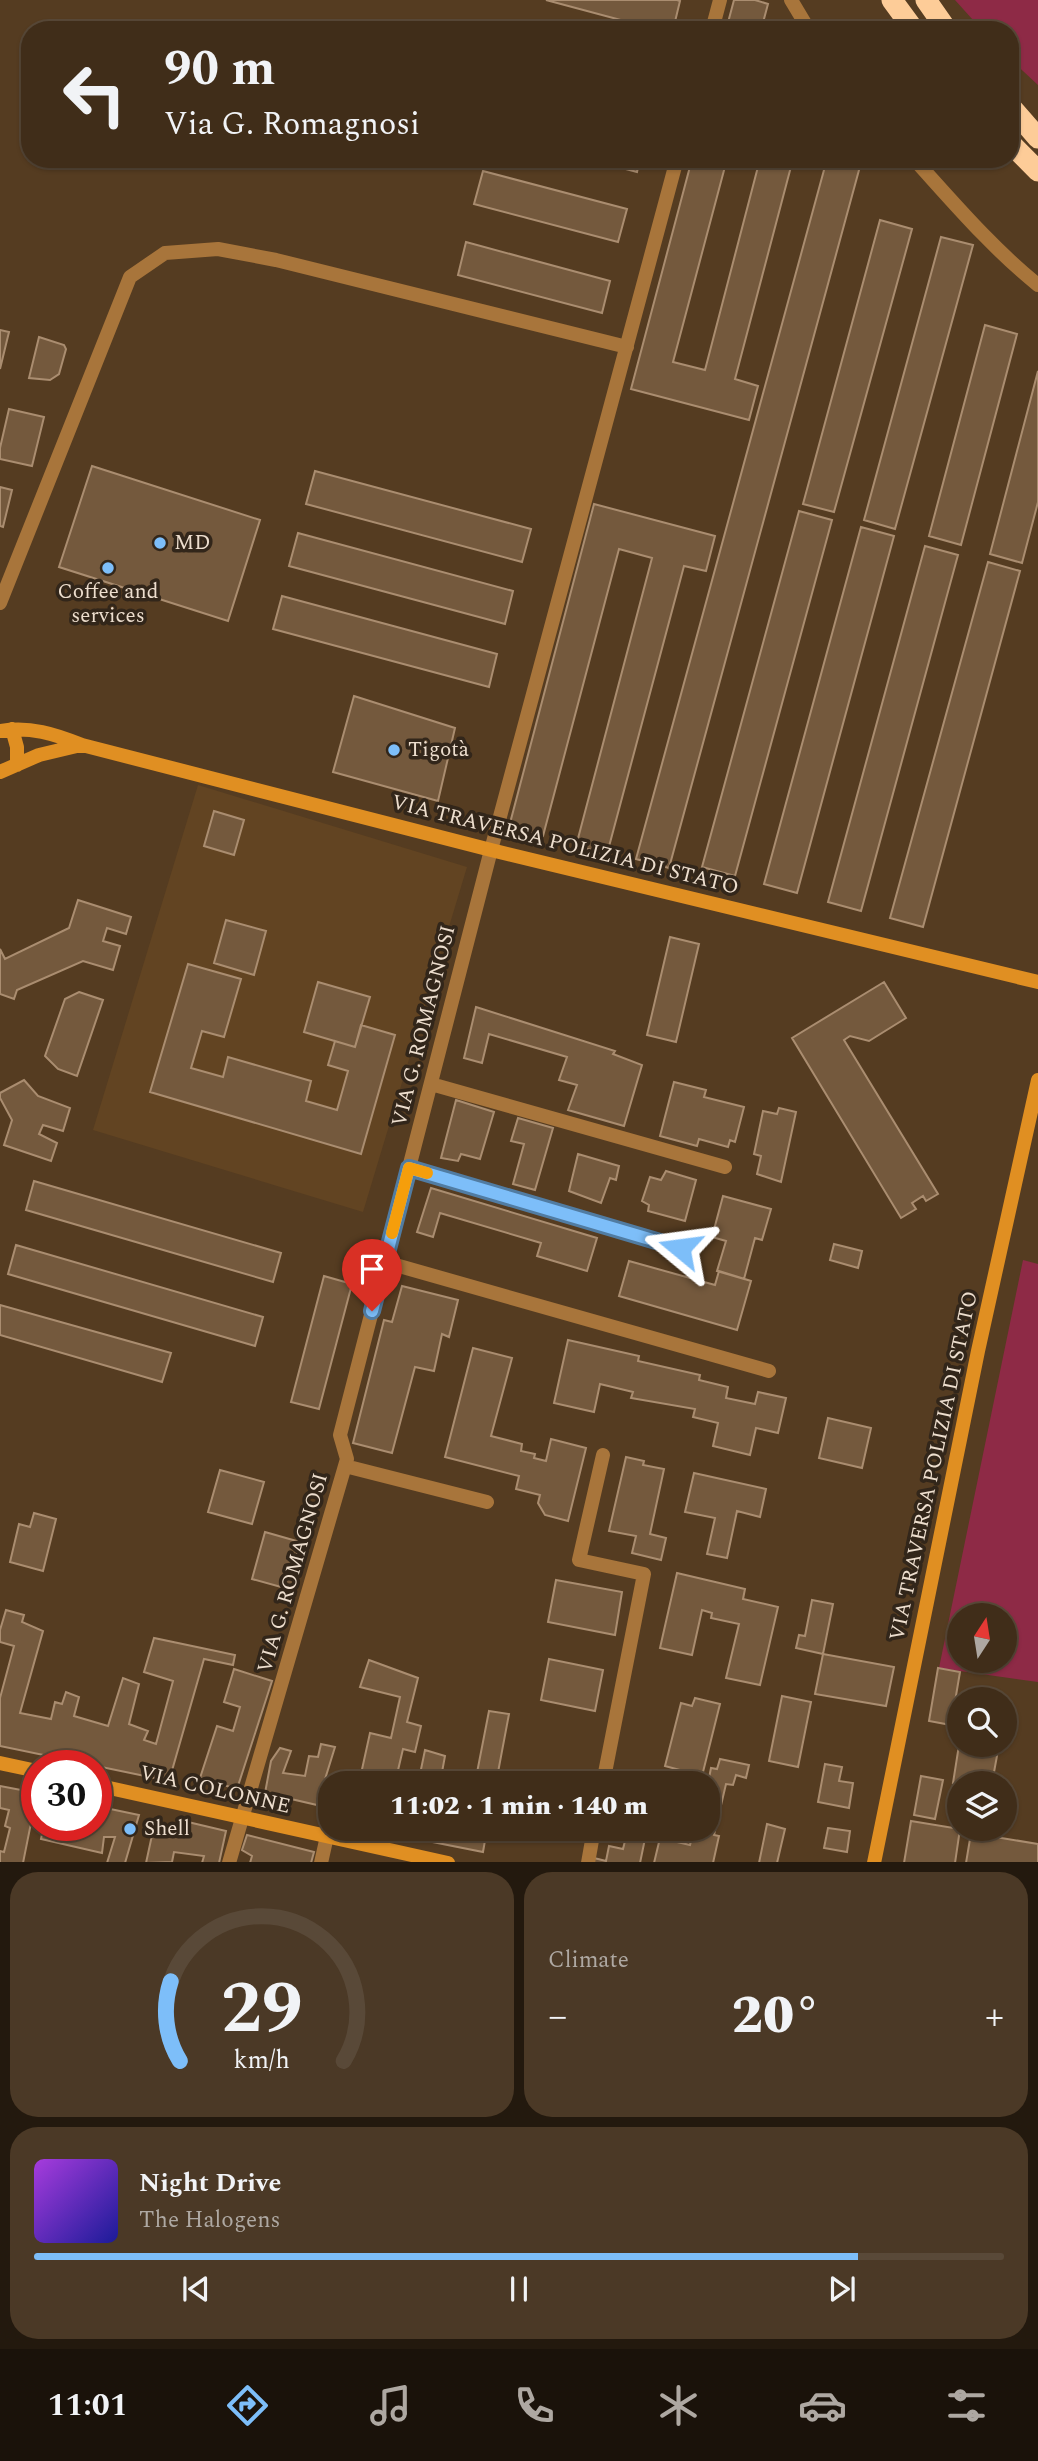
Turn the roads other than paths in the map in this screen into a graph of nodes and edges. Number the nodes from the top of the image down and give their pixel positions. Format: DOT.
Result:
graph roads {
  1 [pos="720,0"];
  2 [pos="791,0"];
  3 [pos="892,0"];
  4 [pos="926,0"];
  5 [pos="714,21"];
  6 [pos="803,21"];
  7 [pos="907,21"];
  8 [pos="941,21"];
  9 [pos="1019,116"];
  10 [pos="1038,138"];
  11 [pos="1019,153"];
  12 [pos="675,168"];
  13 [pos="922,168"];
  14 [pos="1038,171"];
  15 [pos="1038,285"];
  16 [pos="627,347"];
  17 [pos="0,603"];
  18 [pos="4,727"];
  19 [pos="82,745"];
  20 [pos="17,765"];
  21 [pos="0,772"];
  22 [pos="491,850"];
  23 [pos="1038,982"];
  24 [pos="1038,1080"];
  25 [pos="431,1084"];
  26 [pos="725,1167"];
  27 [pos="409,1168"];
  28 [pos="680,1248"];
  29 [pos="385,1262"];
  30 [pos="769,1371"];
  31 [pos="603,1455"];
  32 [pos="345,1466"];
  33 [pos="487,1502"];
  34 [pos="0,1763"];
  35 [pos="21,1768"];
  36 [pos="605,1771"];
  37 [pos="112,1789"];
  38 [pos="244,1818"];
  39 [pos="318,1834"];
  40 [pos="326,1841"];
  41 [pos="349,1841"];
  42 [pos="592,1841"];
  43 [pos="229,1862"];
  44 [pos="321,1862"];
  45 [pos="444,1862"];
  46 [pos="588,1862"];
  47 [pos="874,1862"];
  1 -- 5 [label="street"];
  2 -- 6 [label="street"];
  3 -- 7 [label="highway"];
  4 -- 8 [label="highway"];
  9 -- 10 [label="highway"];
  11 -- 14 [label="highway"];
  12 -- 16 [label="street, VIA G. ROMAGNOSI"];
  13 -- 15 [label="street"];
  16 -- 17 [label="street"];
  16 -- 22 [label="street, VIA G. ROMAGNOSI"];
  18 -- 19 [label="street, VIA TRAVERSA POLIZIA DI STATO"];
  18 -- 20 [label="street"];
  19 -- 20 [label="street"];
  19 -- 22 [label="street, VIA TRAVERSA POLIZIA DI STATO"];
  20 -- 21 [label="street"];
  22 -- 23 [label="street, VIA TRAVERSA POLIZIA DI STATO"];
  22 -- 25 [label="street, VIA G. ROMAGNOSI"];
  24 -- 47 [label="street, VIA TRAVERSA POLIZIA DI STATO"];
  25 -- 26 [label="street"];
  25 -- 27 [label="street, VIA G. ROMAGNOSI"];
  27 -- 28 [label="street"];
  27 -- 29 [label="street, VIA G. ROMAGNOSI"];
  29 -- 30 [label="street"];
  29 -- 32 [label="street, VIA G. ROMAGNOSI"];
  31 -- 36 [label="street"];
  32 -- 33 [label="street"];
  32 -- 38 [label="street, VIA G. ROMAGNOSI"];
  34 -- 35 [label="street"];
  37 -- 38 [label="street, VIA COLONNE"];
  38 -- 39 [label="street, VIA COLONNE"];
  38 -- 43 [label="street, VIA G. ROMAGNOSI"];
  40 -- 44 [label="street"];
  41 -- 45 [label="street, VIA COLONNE"];
  42 -- 46 [label="street"];
}
